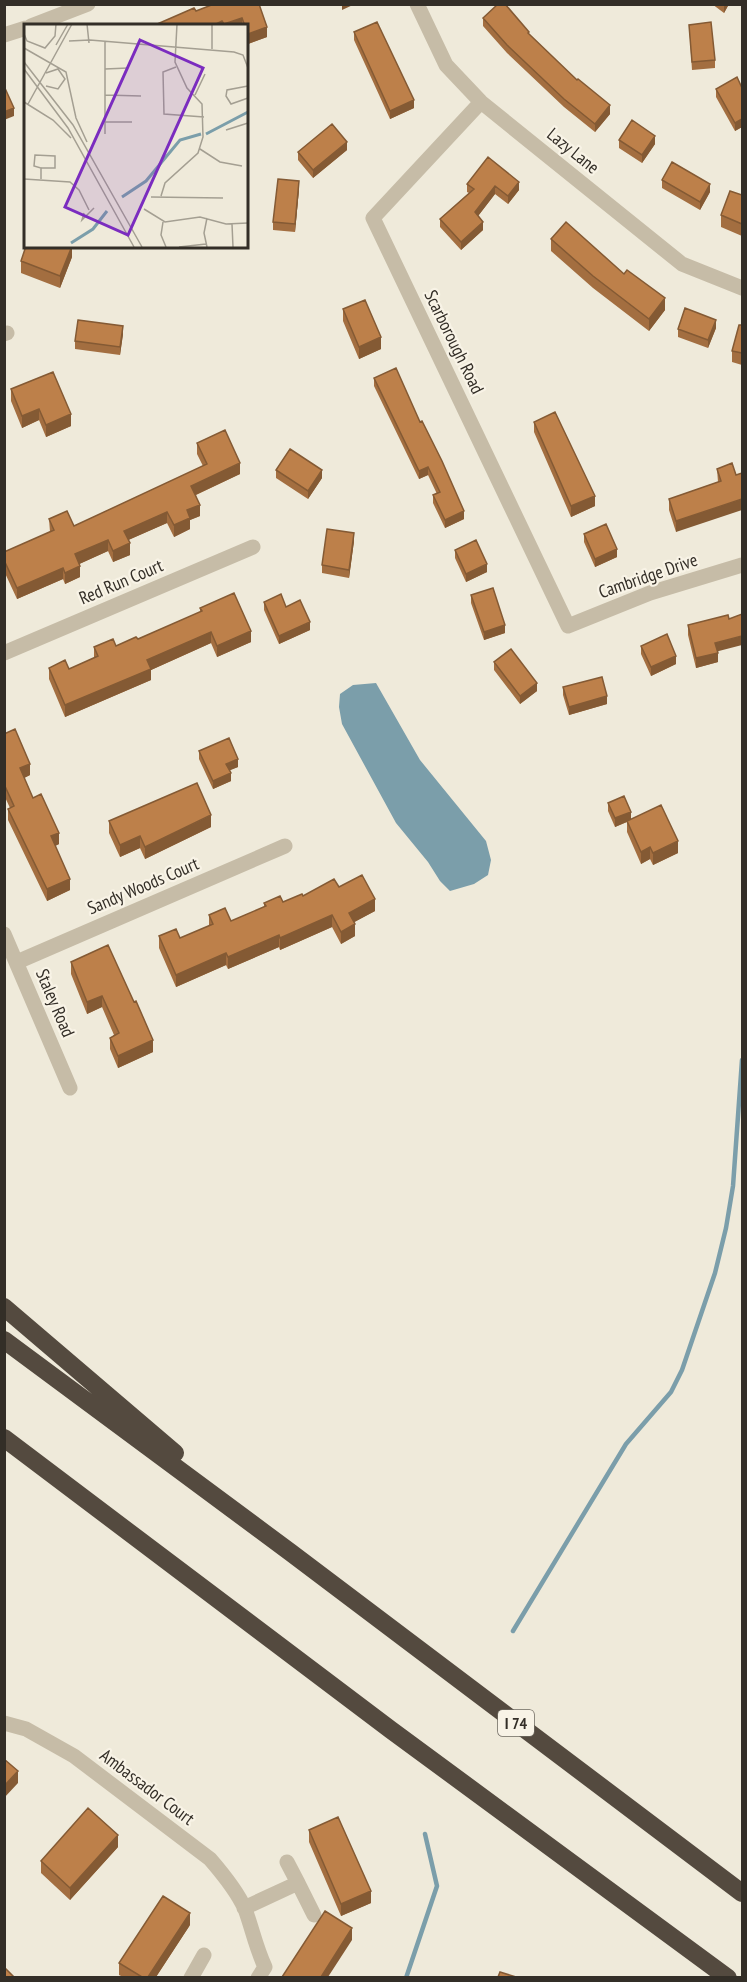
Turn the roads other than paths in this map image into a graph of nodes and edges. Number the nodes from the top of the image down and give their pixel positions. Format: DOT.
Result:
graph roads {
  1 [pos="88,4"];
  2 [pos="417,4"];
  3 [pos="36,24"];
  4 [pos="24,29"];
  5 [pos="4,35"];
  6 [pos="481,102"];
  7 [pos="742,288"];
  8 [pos="253,547"];
  9 [pos="742,565"];
  10 [pos="568,626"];
  11 [pos="4,653"];
  12 [pos="285,846"];
  13 [pos="4,934"];
  14 [pos="16,962"];
  15 [pos="70,1088"];
  16 [pos="4,1307"];
  17 [pos="4,1340"];
  18 [pos="4,1438"];
  19 [pos="290,1552"];
  20 [pos="4,1723"];
  21 [pos="287,1862"];
  22 [pos="298,1882"];
  23 [pos="742,1893"];
  24 [pos="244,1908"];
  25 [pos="314,1915"];
  26 [pos="204,1955"];
  27 [pos="191,1977"];
  28 [pos="258,1977"];
  29 [pos="728,1977"];
  1 -- 3 [label="street"];
  2 -- 6 [label="street, Lazy Lane"];
  4 -- 5 [label="street"];
  6 -- 7 [label="street, Lazy Lane"];
  6 -- 10 [label="street, Scarborough Road"];
  8 -- 11 [label="street, Red Run Court"];
  9 -- 10 [label="street, Cambridge Drive"];
  12 -- 14 [label="street, Sandy Woods Court"];
  13 -- 14 [label="street, Staley Road"];
  14 -- 15 [label="street, Staley Road"];
  16 -- 19 [label="highway"];
  17 -- 19 [label="highway, I 74"];
  18 -- 29 [label="highway"];
  19 -- 23 [label="highway, I 74"];
  20 -- 24 [label="street, Ambassador Court"];
  21 -- 22 [label="street"];
  22 -- 24 [label="street"];
  22 -- 25 [label="street"];
  24 -- 28 [label="street, Ambassador Court"];
  26 -- 27 [label="street"];
}
